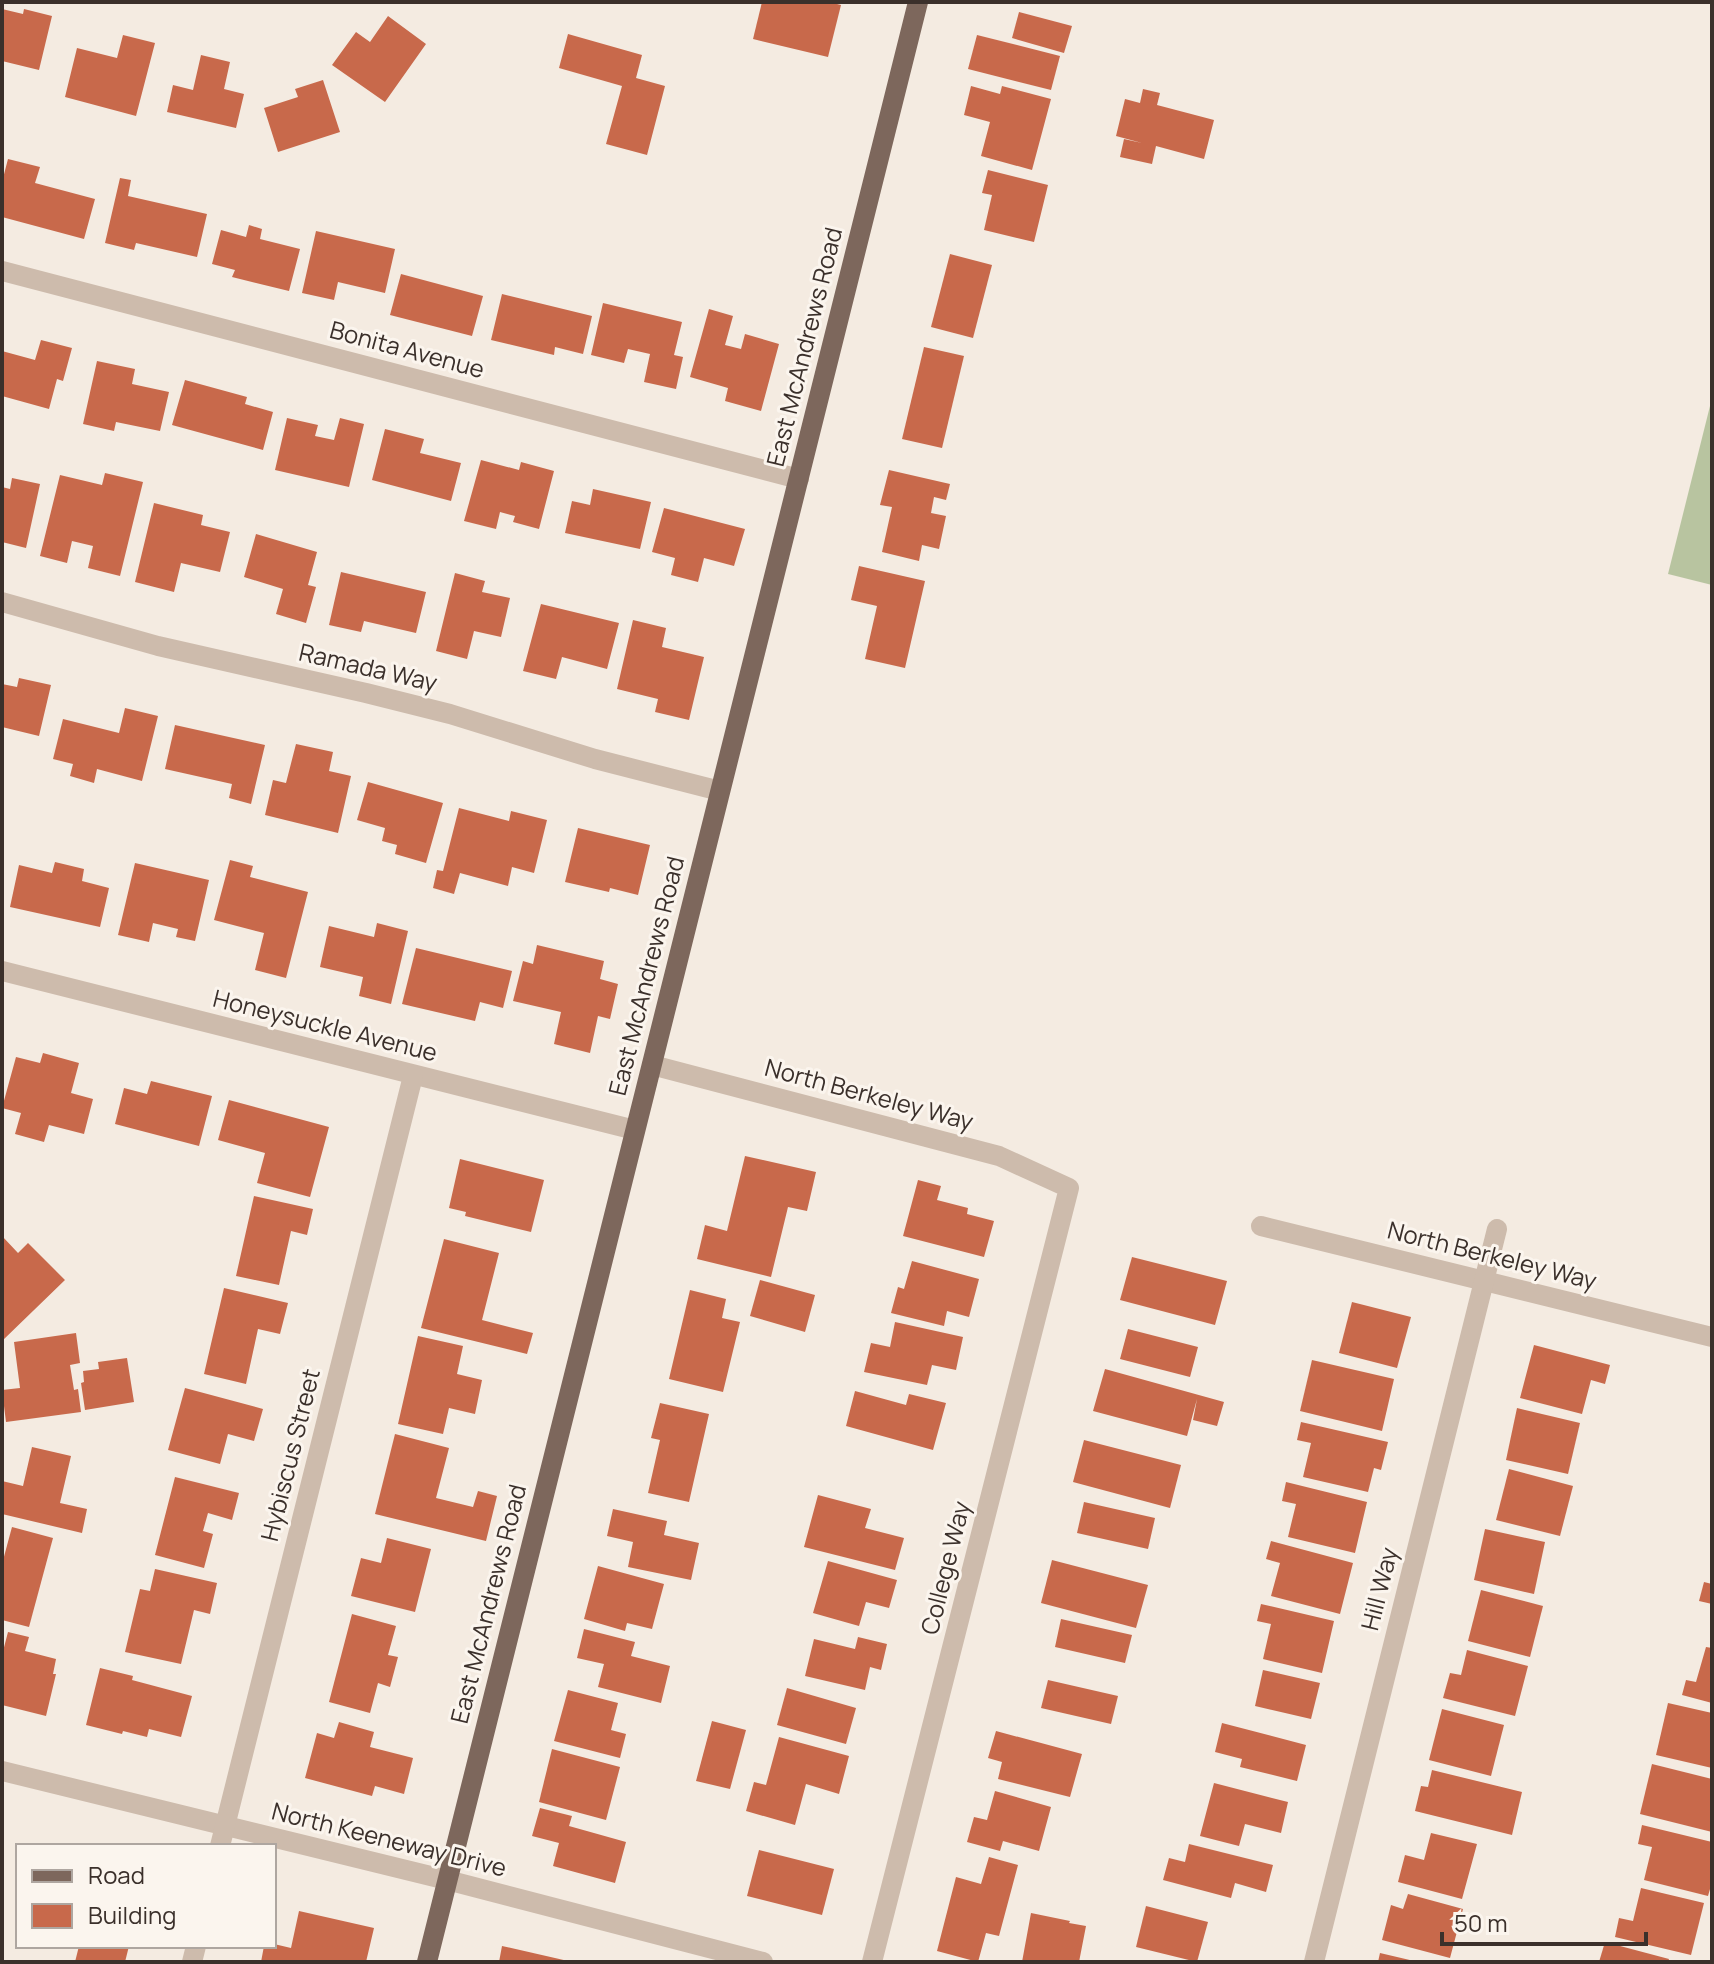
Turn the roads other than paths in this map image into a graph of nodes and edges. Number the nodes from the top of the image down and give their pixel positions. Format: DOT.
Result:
graph roads {
  1 [pos="918,2"];
  2 [pos="2,271"];
  3 [pos="799,479"];
  4 [pos="2,602"];
  5 [pos="720,791"];
  6 [pos="2,971"];
  7 [pos="652,1065"];
  8 [pos="413,1076"];
  9 [pos="635,1130"];
  10 [pos="1069,1188"];
  11 [pos="1261,1226"];
  12 [pos="1497,1229"];
  13 [pos="1484,1281"];
  14 [pos="1712,1337"];
  15 [pos="2,1771"];
  16 [pos="223,1836"];
  17 [pos="264,1844"];
  18 [pos="276,1846"];
  19 [pos="447,1880"];
  20 [pos="427,1962"];
  21 [pos="763,1962"];
  22 [pos="872,1962"];
  23 [pos="1314,1962"];
  1 -- 3 [label="main road, East McAndrews Road"];
  2 -- 3 [label="street, Bonita Avenue"];
  3 -- 5 [label="main road, East McAndrews Road"];
  4 -- 5 [label="street, Ramada Way"];
  5 -- 7 [label="main road, East McAndrews Road"];
  6 -- 8 [label="street, Honeysuckle Avenue"];
  7 -- 9 [label="main road, East McAndrews Road"];
  7 -- 10 [label="street, North Berkeley Way"];
  8 -- 9 [label="street, Honeysuckle Avenue"];
  8 -- 16 [label="street, Hybiscus Street"];
  9 -- 19 [label="main road, East McAndrews Road"];
  10 -- 22 [label="street, College Way"];
  11 -- 13 [label="street, North Berkeley Way"];
  12 -- 13 [label="street, Hill Way"];
  13 -- 14 [label="street, North Berkeley Way"];
  13 -- 23 [label="street, Hill Way"];
  15 -- 16 [label="street, North Keeneway Drive"];
  16 -- 17 [label="street, North Keeneway Drive"];
  18 -- 19 [label="street, North Keeneway Drive"];
  19 -- 20 [label="main road, East McAndrews Road"];
  19 -- 21 [label="street, North Keeneway Drive"];
}
